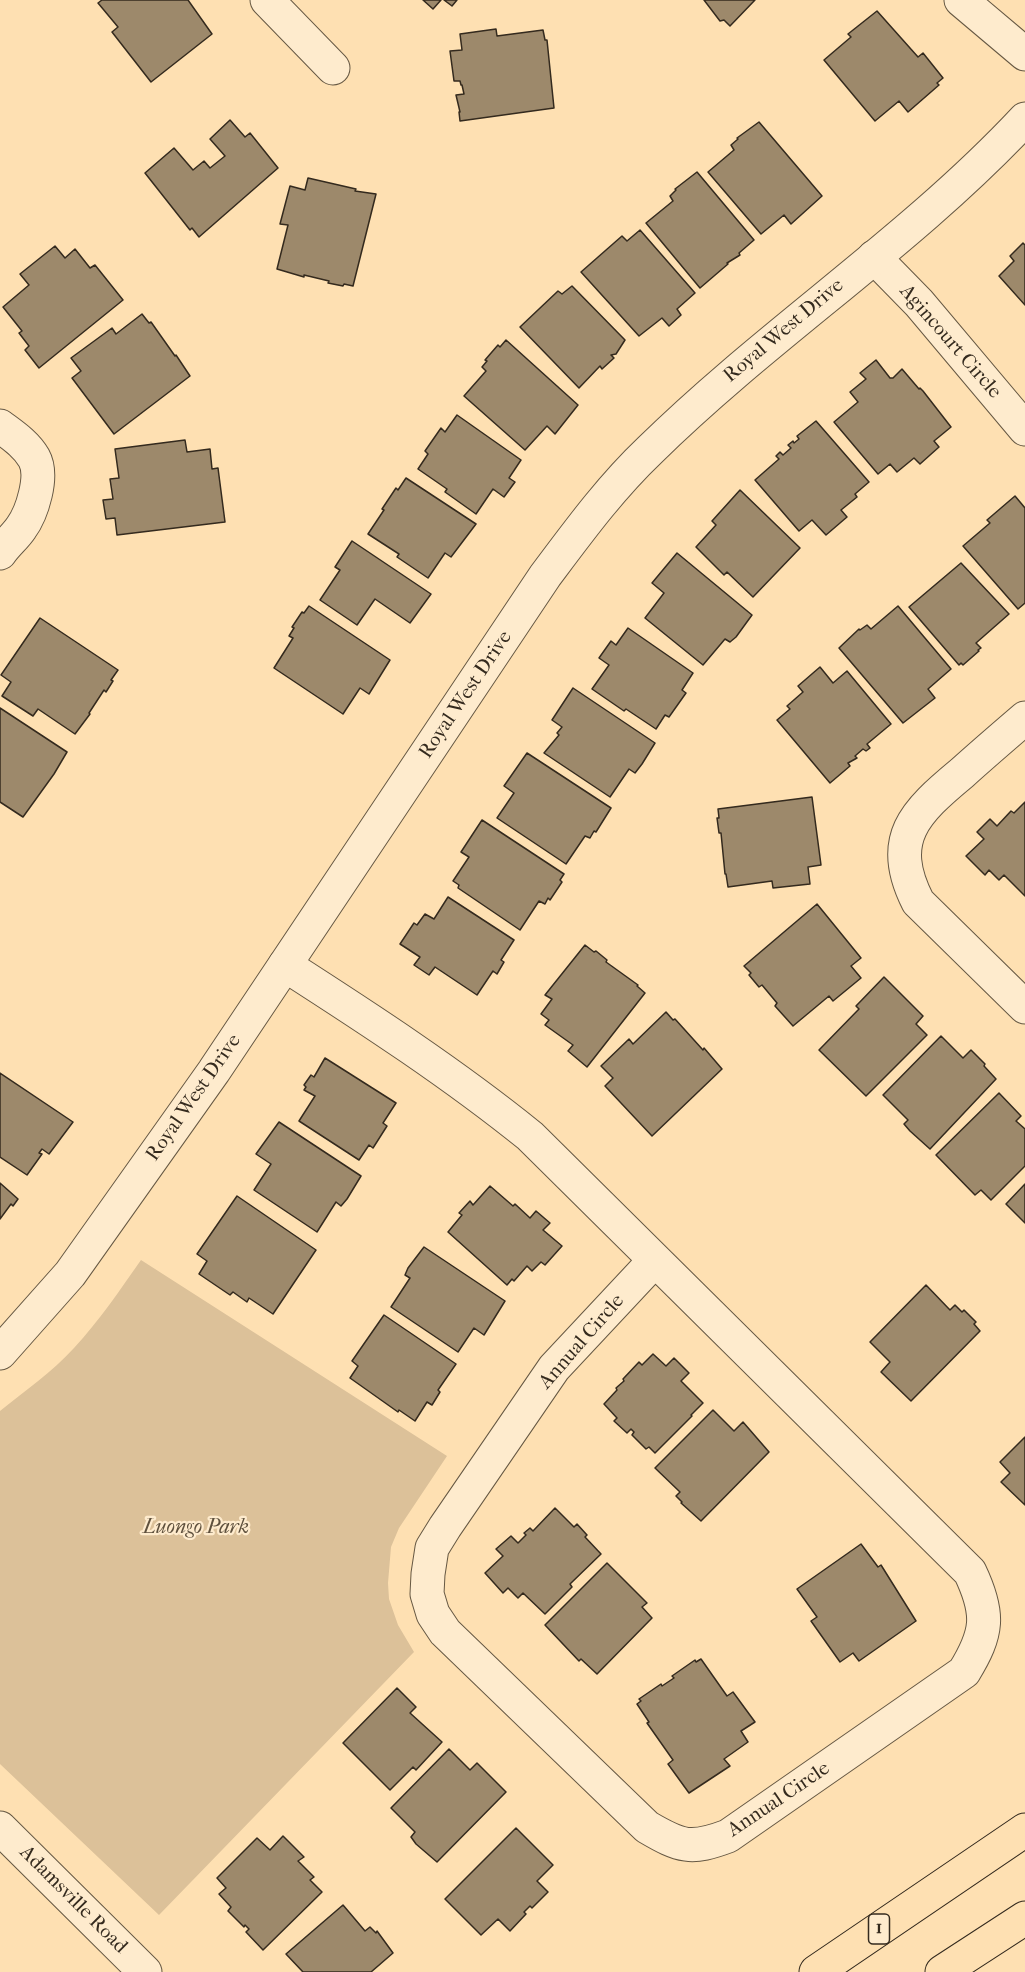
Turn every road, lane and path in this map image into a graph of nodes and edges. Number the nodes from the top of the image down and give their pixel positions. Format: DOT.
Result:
graph roads {
  1 [pos="267,0"];
  2 [pos="961,0"];
  3 [pos="1025,54"];
  4 [pos="333,68"];
  5 [pos="1025,119"];
  6 [pos="874,257"];
  7 [pos="0,426"];
  8 [pos="1025,429"];
  9 [pos="0,553"];
  10 [pos="1025,718"];
  11 [pos="285,965"];
  12 [pos="1025,1007"];
  13 [pos="655,1260"];
  14 [pos="0,1353"];
  15 [pos="0,1828"];
  16 [pos="1025,1830"];
  17 [pos="1025,1918"];
  18 [pos="145,1972"];
  19 [pos="816,1972"];
  20 [pos="942,1972"];
  1 -- 4 [label="street"];
  2 -- 3 [label="street"];
  5 -- 6 [label="street, Royal West Drive"];
  6 -- 8 [label="street, Agincourt Circle"];
  6 -- 11 [label="street, Royal West Drive"];
  7 -- 9 [label="street"];
  10 -- 12 [label="street"];
  11 -- 13 [label="street, Annual Circle"];
  11 -- 14 [label="street, Royal West Drive"];
  13 -- 13 [label="street, Annual Circle"];
  15 -- 18 [label="street, Adamsville Road"];
  16 -- 19 [label="main road, 1"];
  17 -- 20 [label="main road"];
}
